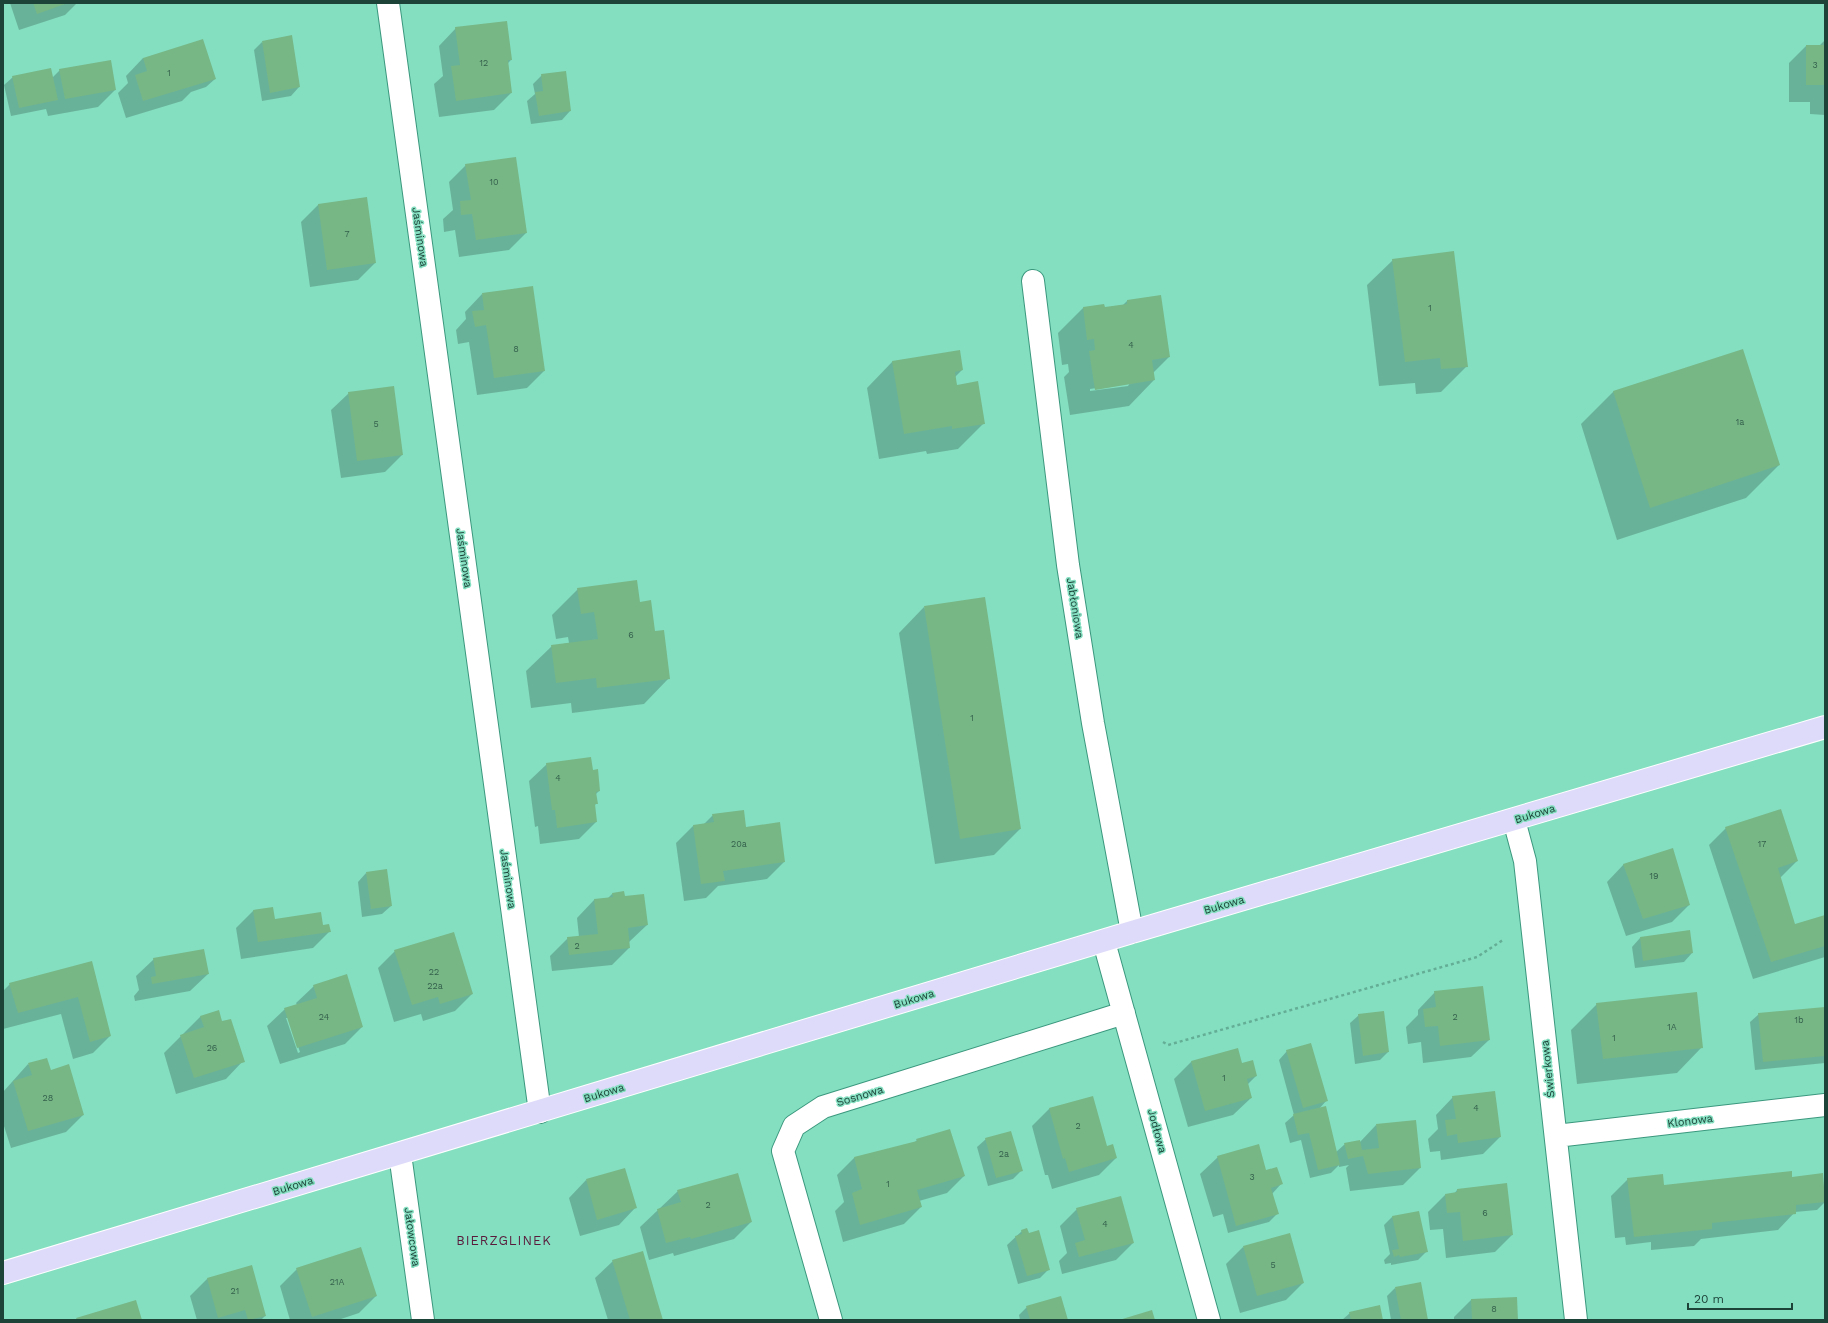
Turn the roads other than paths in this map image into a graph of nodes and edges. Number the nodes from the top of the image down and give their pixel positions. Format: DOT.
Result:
graph roads {
  1 [pos="388,3"];
  2 [pos="1033,281"];
  3 [pos="1825,727"];
  4 [pos="1514,820"];
  5 [pos="1132,932"];
  6 [pos="1104,942"];
  7 [pos="1124,1013"];
  8 [pos="1825,1105"];
  9 [pos="540,1112"];
  10 [pos="1556,1136"];
  11 [pos="400,1154"];
  12 [pos="3,1273"];
  13 [pos="423,1320"];
  14 [pos="831,1320"];
  15 [pos="1209,1320"];
  16 [pos="1576,1320"];
  1 -- 9 [label="street, Jaśminowa"];
  2 -- 5 [label="street, Jabłoniowa"];
  3 -- 4 [label="main road, Bukowa"];
  4 -- 5 [label="main road, Bukowa"];
  4 -- 10 [label="street, Świerkowa"];
  5 -- 6 [label="main road, Bukowa"];
  6 -- 7 [label="street, Jodłowa"];
  6 -- 9 [label="main road, Bukowa"];
  7 -- 14 [label="street, Sosnowa"];
  7 -- 15 [label="street, Jodłowa"];
  8 -- 10 [label="street, Klonowa"];
  9 -- 11 [label="main road, Bukowa"];
  10 -- 16 [label="street, Świerkowa"];
  11 -- 12 [label="main road, Bukowa"];
  11 -- 13 [label="street, Jałowcowa"];
}
